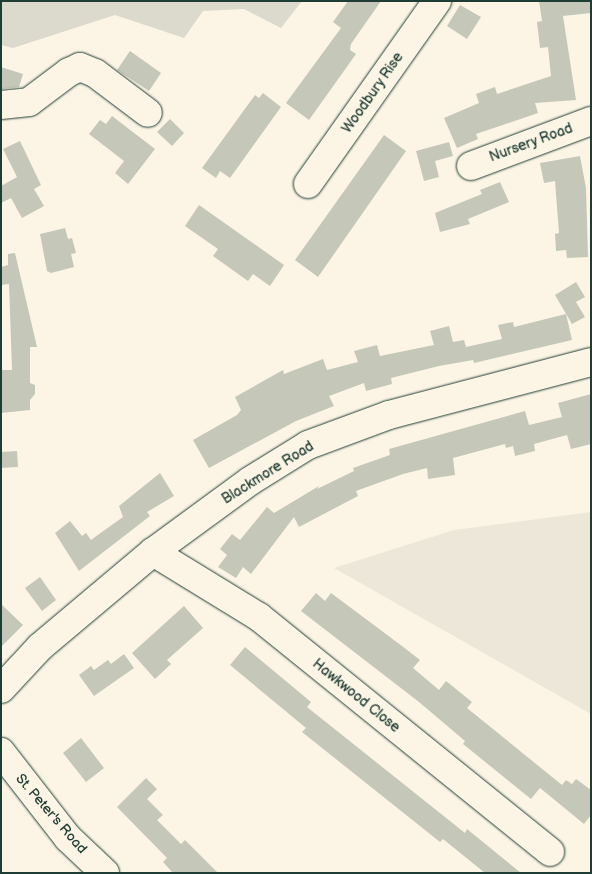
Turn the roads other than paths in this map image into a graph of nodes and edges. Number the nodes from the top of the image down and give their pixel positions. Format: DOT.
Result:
graph roads {
  1 [pos="436,1"];
  2 [pos="1,105"];
  3 [pos="148,113"];
  4 [pos="591,121"];
  5 [pos="471,166"];
  6 [pos="308,184"];
  7 [pos="591,362"];
  8 [pos="153,552"];
  9 [pos="1,690"];
  10 [pos="1,752"];
  11 [pos="550,852"];
  12 [pos="105,873"];
  1 -- 6 [label="street, Woodbury Rise"];
  2 -- 3 [label="street"];
  4 -- 5 [label="street, Nursery Road"];
  7 -- 8 [label="street, Blackmore Road"];
  8 -- 9 [label="street, Blackmore Road"];
  8 -- 11 [label="street, Hawkwood Close"];
  10 -- 12 [label="street, St. Peter's Road"];
}
